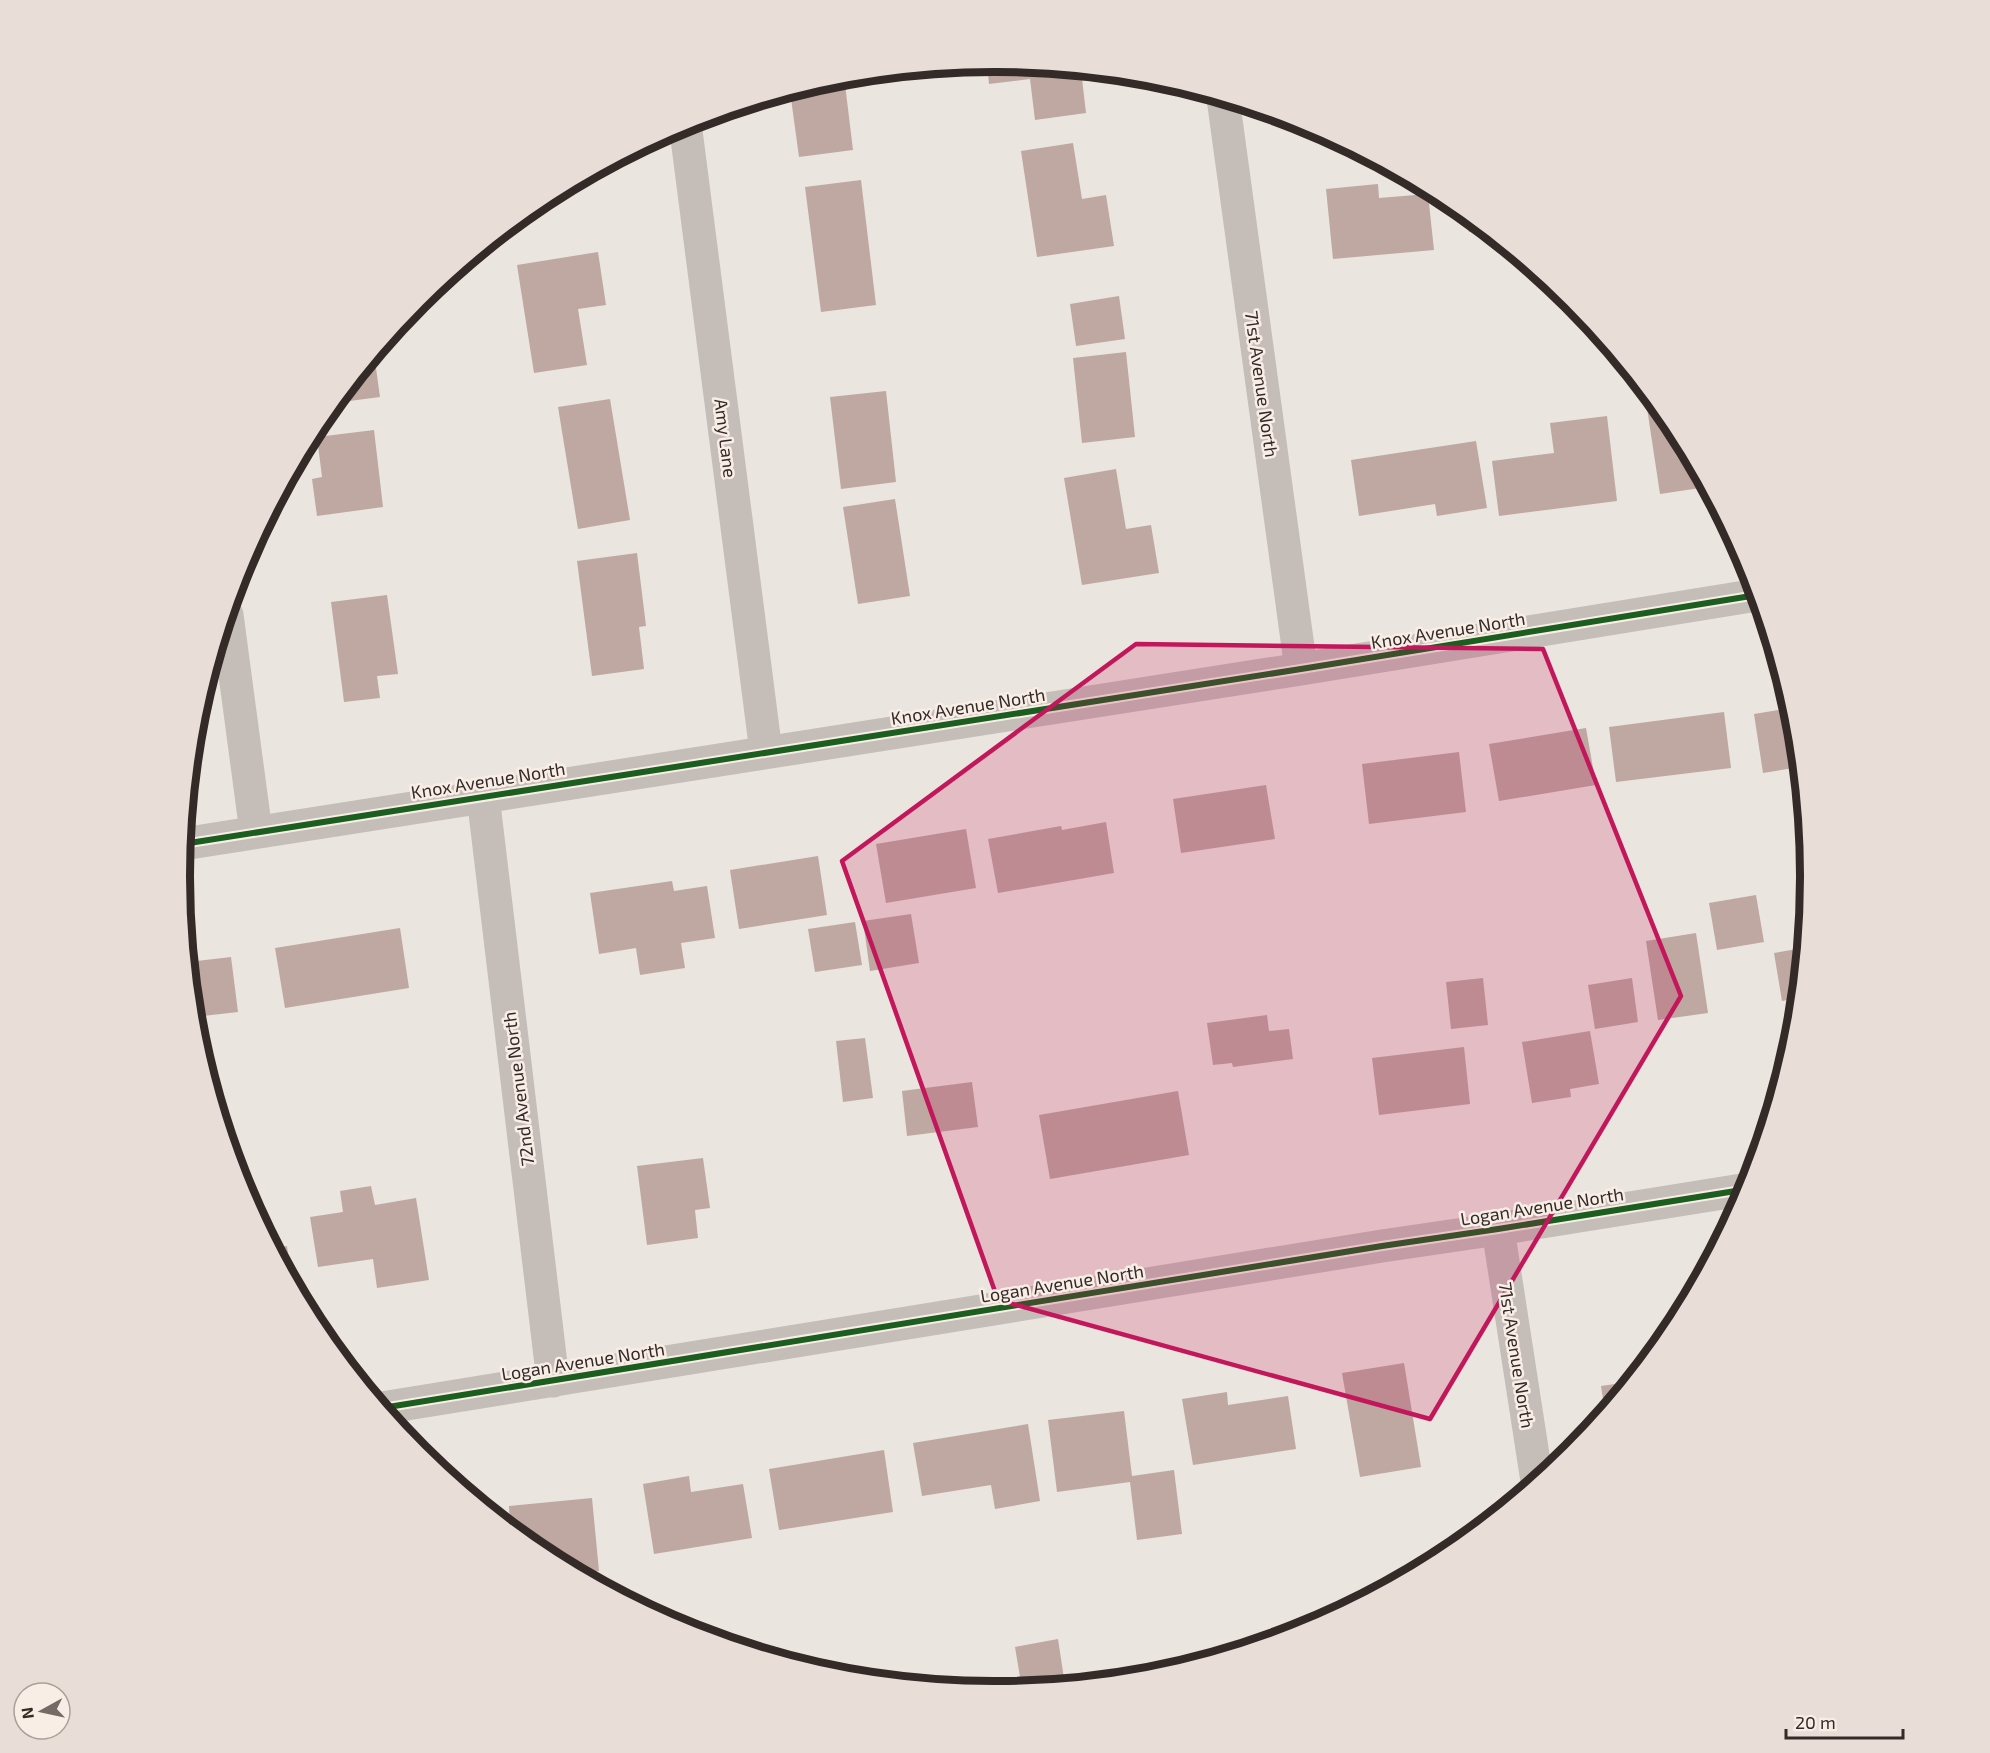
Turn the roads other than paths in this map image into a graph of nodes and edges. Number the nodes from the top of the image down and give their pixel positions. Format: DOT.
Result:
graph roads {
  1 [pos="1224,106"];
  2 [pos="686,133"];
  3 [pos="1749,596"];
  4 [pos="229,631"];
  5 [pos="1301,669"];
  6 [pos="766,753"];
  7 [pos="483,796"];
  8 [pos="256,832"];
  9 [pos="191,843"];
  10 [pos="1735,1190"];
  11 [pos="1498,1229"];
  12 [pos="553,1381"];
  13 [pos="390,1407"];
  14 [pos="1536,1471"];
  1 -- 5 [label="street, 71st Avenue North"];
  2 -- 6 [label="street, Amy Lane"];
  3 -- 5 [label="street, Knox Avenue North"];
  4 -- 8 [label="street"];
  5 -- 6 [label="street, Knox Avenue North"];
  6 -- 7 [label="street, Knox Avenue North"];
  7 -- 8 [label="street, Knox Avenue North"];
  7 -- 12 [label="street, 72nd Avenue North"];
  8 -- 9 [label="street, Knox Avenue North"];
  10 -- 11 [label="street, Logan Avenue North"];
  11 -- 12 [label="street, Logan Avenue North"];
  11 -- 14 [label="street, 71st Avenue North"];
  12 -- 13 [label="street, Logan Avenue North"];
}
